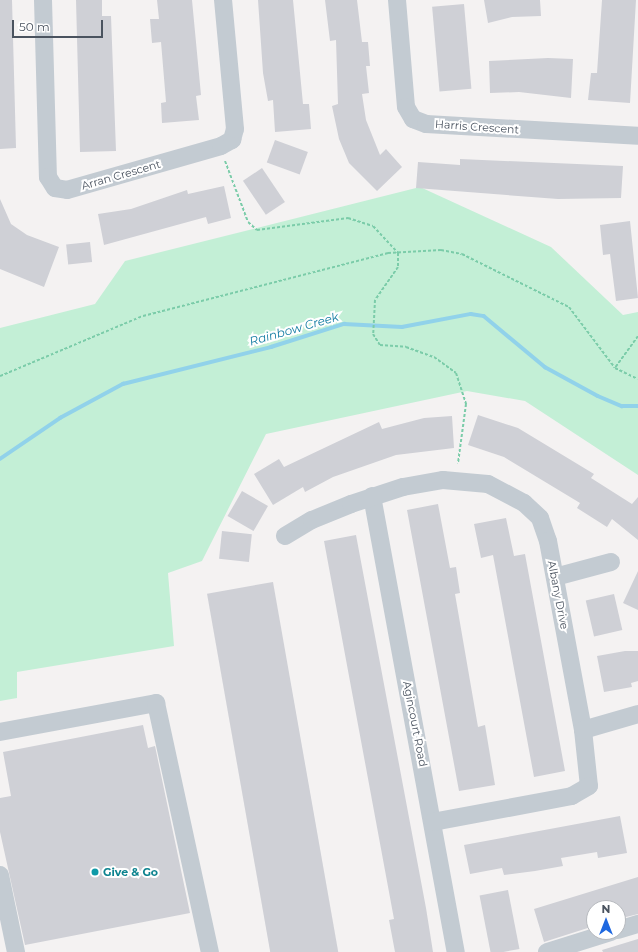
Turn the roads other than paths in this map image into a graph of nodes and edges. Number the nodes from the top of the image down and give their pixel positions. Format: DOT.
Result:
graph roads {
  1 [pos="43,0"];
  2 [pos="223,0"];
  3 [pos="397,0"];
  4 [pos="638,136"];
  5 [pos="372,496"];
  6 [pos="286,536"];
  7 [pos="611,562"];
  8 [pos="554,577"];
  9 [pos="638,714"];
  10 [pos="583,730"];
  11 [pos="0,732"];
  12 [pos="433,822"];
  13 [pos="0,875"];
  14 [pos="638,924"];
  15 [pos="626,928"];
  16 [pos="586,940"];
  17 [pos="16,952"];
  18 [pos="210,952"];
  19 [pos="456,952"];
  20 [pos="547,952"];
  1 -- 2 [label="street, Arran Crescent"];
  3 -- 4 [label="street, Harris Crescent"];
  5 -- 6 [label="street, Albany Drive"];
  5 -- 8 [label="street, Albany Drive"];
  5 -- 12 [label="street, Agincourt Road"];
  7 -- 8 [label="street"];
  8 -- 10 [label="street, Albany Drive"];
  9 -- 10 [label="street"];
  10 -- 12 [label="street, Albany Drive"];
  11 -- 18 [label="street"];
  12 -- 19 [label="street, Agincourt Road"];
  13 -- 17 [label="street"];
  14 -- 15 [label="street"];
  16 -- 20 [label="street"];
}
